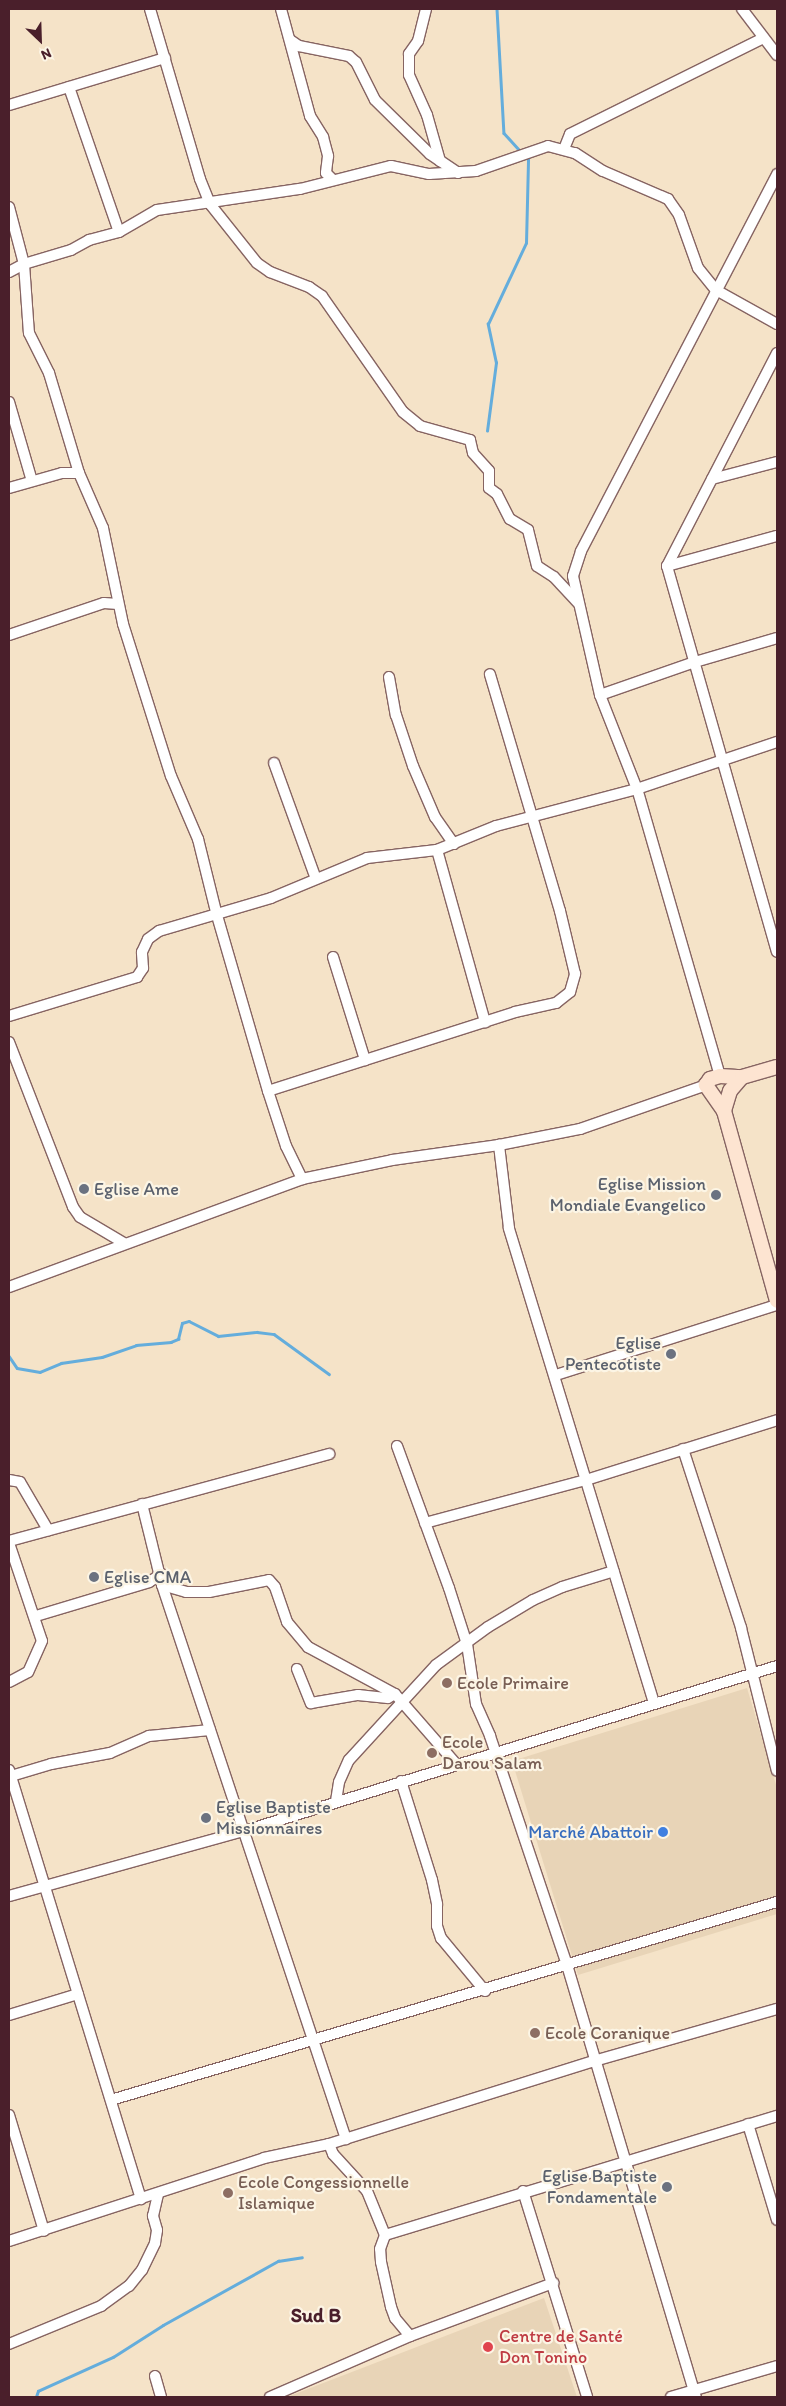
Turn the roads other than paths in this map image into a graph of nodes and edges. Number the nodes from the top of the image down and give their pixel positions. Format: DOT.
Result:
graph roads {
  1 [pos="150,9"];
  2 [pos="281,9"];
  3 [pos="426,9"];
  4 [pos="742,9"];
  5 [pos="763,38"];
  6 [pos="290,40"];
  7 [pos="777,55"];
  8 [pos="165,58"];
  9 [pos="69,87"];
  10 [pos="9,105"];
  11 [pos="564,149"];
  12 [pos="440,161"];
  13 [pos="458,173"];
  14 [pos="777,174"];
  15 [pos="333,180"];
  16 [pos="210,204"];
  17 [pos="9,207"];
  18 [pos="119,232"];
  19 [pos="24,264"];
  20 [pos="9,272"];
  21 [pos="716,290"];
  22 [pos="777,324"];
  23 [pos="777,353"];
  24 [pos="9,402"];
  25 [pos="777,462"];
  26 [pos="78,473"];
  27 [pos="712,479"];
  28 [pos="32,481"];
  29 [pos="9,488"];
  30 [pos="777,536"];
  31 [pos="667,566"];
  32 [pos="578,603"];
  33 [pos="118,604"];
  34 [pos="9,635"];
  35 [pos="777,638"];
  36 [pos="695,662"];
  37 [pos="490,674"];
  38 [pos="389,677"];
  39 [pos="600,695"];
  40 [pos="777,742"];
  41 [pos="722,759"];
  42 [pos="274,763"];
  43 [pos="637,789"];
  44 [pos="532,818"];
  45 [pos="454,844"];
  46 [pos="437,850"];
  47 [pos="316,879"];
  48 [pos="216,912"];
  49 [pos="775,937"];
  50 [pos="777,952"];
  51 [pos="333,957"];
  52 [pos="9,1016"];
  53 [pos="485,1022"];
  54 [pos="9,1042"];
  55 [pos="365,1060"];
  56 [pos="777,1067"];
  57 [pos="720,1076"];
  58 [pos="742,1077"];
  59 [pos="706,1085"];
  60 [pos="268,1091"];
  61 [pos="724,1111"];
  62 [pos="499,1145"];
  63 [pos="302,1179"];
  64 [pos="124,1243"];
  65 [pos="9,1287"];
  66 [pos="777,1300"];
  67 [pos="777,1304"];
  68 [pos="556,1375"];
  69 [pos="777,1420"];
  70 [pos="397,1446"];
  71 [pos="683,1448"];
  72 [pos="329,1454"];
  73 [pos="9,1480"];
  74 [pos="586,1480"];
  75 [pos="142,1504"];
  76 [pos="425,1523"];
  77 [pos="48,1530"];
  78 [pos="9,1542"];
  79 [pos="614,1570"];
  80 [pos="162,1574"];
  81 [pos="162,1585"];
  82 [pos="36,1616"];
  83 [pos="466,1644"];
  84 [pos="777,1666"];
  85 [pos="297,1669"];
  86 [pos="752,1674"];
  87 [pos="9,1682"];
  88 [pos="398,1697"];
  89 [pos="654,1703"];
  90 [pos="210,1730"];
  91 [pos="494,1754"];
  92 [pos="457,1765"];
  93 [pos="777,1771"];
  94 [pos="10,1773"];
  95 [pos="401,1781"];
  96 [pos="336,1801"];
  97 [pos="244,1831"];
  98 [pos="44,1885"];
  99 [pos="9,1896"];
  100 [pos="777,1902"];
  101 [pos="567,1965"];
  102 [pos="484,1991"];
  103 [pos="78,1994"];
  104 [pos="777,2009"];
  105 [pos="9,2015"];
  106 [pos="314,2041"];
  107 [pos="594,2061"];
  108 [pos="111,2100"];
  109 [pos="9,2115"];
  110 [pos="777,2116"];
  111 [pos="748,2124"];
  112 [pos="346,2139"];
  113 [pos="329,2144"];
  114 [pos="625,2161"];
  115 [pos="524,2191"];
  116 [pos="158,2194"];
  117 [pos="141,2199"];
  118 [pos="777,2220"];
  119 [pos="44,2231"];
  120 [pos="385,2235"];
  121 [pos="9,2241"];
  122 [pos="553,2283"];
  123 [pos="410,2336"];
  124 [pos="9,2344"];
  125 [pos="777,2366"];
  126 [pos="155,2376"];
  127 [pos="695,2394"];
  128 [pos="161,2397"];
  129 [pos="270,2397"];
  130 [pos="587,2397"];
  131 [pos="671,2397"];
  1 -- 8 [label="street"];
  2 -- 6 [label="street"];
  3 -- 12 [label="street"];
  4 -- 5 [label="street"];
  5 -- 7 [label="street"];
  5 -- 11 [label="street"];
  6 -- 12 [label="street"];
  6 -- 15 [label="street"];
  8 -- 9 [label="street"];
  8 -- 16 [label="street"];
  9 -- 10 [label="street"];
  9 -- 18 [label="street"];
  11 -- 13 [label="street"];
  11 -- 21 [label="street"];
  12 -- 13 [label="street"];
  13 -- 15 [label="street"];
  14 -- 21 [label="street"];
  15 -- 16 [label="street"];
  16 -- 18 [label="street"];
  16 -- 32 [label="street"];
  17 -- 19 [label="street"];
  18 -- 19 [label="street"];
  19 -- 20 [label="street"];
  19 -- 26 [label="street"];
  21 -- 22 [label="street"];
  21 -- 32 [label="street"];
  23 -- 27 [label="street"];
  24 -- 28 [label="street"];
  25 -- 27 [label="street"];
  26 -- 28 [label="street"];
  26 -- 33 [label="street"];
  27 -- 31 [label="street"];
  28 -- 29 [label="street"];
  30 -- 31 [label="street"];
  31 -- 36 [label="street"];
  32 -- 39 [label="street"];
  33 -- 34 [label="street"];
  33 -- 48 [label="street"];
  35 -- 36 [label="street"];
  36 -- 39 [label="street"];
  36 -- 41 [label="street"];
  37 -- 44 [label="street"];
  38 -- 45 [label="street"];
  39 -- 43 [label="street"];
  40 -- 41 [label="street"];
  41 -- 43 [label="street"];
  41 -- 49 [label="street"];
  42 -- 47 [label="street"];
  43 -- 44 [label="street"];
  43 -- 57 [label="street"];
  44 -- 45 [label="street"];
  44 -- 53 [label="street"];
  45 -- 46 [label="street"];
  46 -- 47 [label="street"];
  46 -- 53 [label="street"];
  47 -- 48 [label="street"];
  48 -- 52 [label="street"];
  48 -- 60 [label="street"];
  49 -- 50 [label="street"];
  51 -- 55 [label="street"];
  53 -- 55 [label="street"];
  54 -- 64 [label="street"];
  55 -- 60 [label="street"];
  56 -- 58 [label="street"];
  57 -- 58 [label="street"];
  57 -- 59 [label="street"];
  58 -- 61 [label="street"];
  59 -- 61 [label="street"];
  59 -- 62 [label="street"];
  60 -- 63 [label="street"];
  61 -- 66 [label="street"];
  62 -- 63 [label="street"];
  62 -- 68 [label="street"];
  63 -- 64 [label="street"];
  64 -- 65 [label="street"];
  67 -- 68 [label="street"];
  68 -- 74 [label="street"];
  69 -- 71 [label="street"];
  70 -- 76 [label="street"];
  71 -- 74 [label="street"];
  71 -- 86 [label="street"];
  72 -- 75 [label="street"];
  73 -- 77 [label="street"];
  74 -- 76 [label="street"];
  74 -- 79 [label="street"];
  75 -- 77 [label="street"];
  75 -- 80 [label="street"];
  76 -- 83 [label="street"];
  77 -- 78 [label="street"];
  78 -- 82 [label="street"];
  79 -- 83 [label="street"];
  79 -- 89 [label="street"];
  80 -- 81 [label="street"];
  80 -- 82 [label="street"];
  81 -- 88 [label="street"];
  81 -- 90 [label="street"];
  82 -- 87 [label="street"];
  83 -- 88 [label="street"];
  83 -- 91 [label="street"];
  84 -- 86 [label="street"];
  85 -- 88 [label="street"];
  86 -- 89 [label="street"];
  86 -- 93 [label="street"];
  88 -- 92 [label="street"];
  88 -- 96 [label="street"];
  89 -- 91 [label="street"];
  90 -- 94 [label="street"];
  90 -- 97 [label="street"];
  91 -- 92 [label="street"];
  91 -- 101 [label="street"];
  92 -- 95 [label="street"];
  94 -- 98 [label="street"];
  95 -- 96 [label="street"];
  95 -- 102 [label="street"];
  96 -- 97 [label="street"];
  97 -- 98 [label="street"];
  97 -- 106 [label="street"];
  98 -- 99 [label="street"];
  98 -- 103 [label="street"];
  100 -- 101 [label="street"];
  101 -- 102 [label="street"];
  101 -- 107 [label="street"];
  102 -- 106 [label="street"];
  103 -- 105 [label="street"];
  103 -- 108 [label="street"];
  104 -- 107 [label="street"];
  106 -- 108 [label="street"];
  106 -- 112 [label="street"];
  107 -- 112 [label="street"];
  107 -- 114 [label="street"];
  108 -- 117 [label="street"];
  109 -- 119 [label="street"];
  110 -- 111 [label="street"];
  111 -- 114 [label="street"];
  111 -- 118 [label="street"];
  112 -- 113 [label="street"];
  113 -- 116 [label="street"];
  113 -- 120 [label="street"];
  114 -- 115 [label="street"];
  114 -- 127 [label="street"];
  115 -- 120 [label="street"];
  115 -- 122 [label="street"];
  116 -- 117 [label="street"];
  116 -- 124 [label="street"];
  117 -- 119 [label="street"];
  119 -- 121 [label="street"];
  120 -- 123 [label="street"];
  122 -- 123 [label="street"];
  122 -- 130 [label="street"];
  123 -- 129 [label="street"];
  125 -- 127 [label="street"];
  126 -- 128 [label="street"];
  127 -- 131 [label="street"];
}
